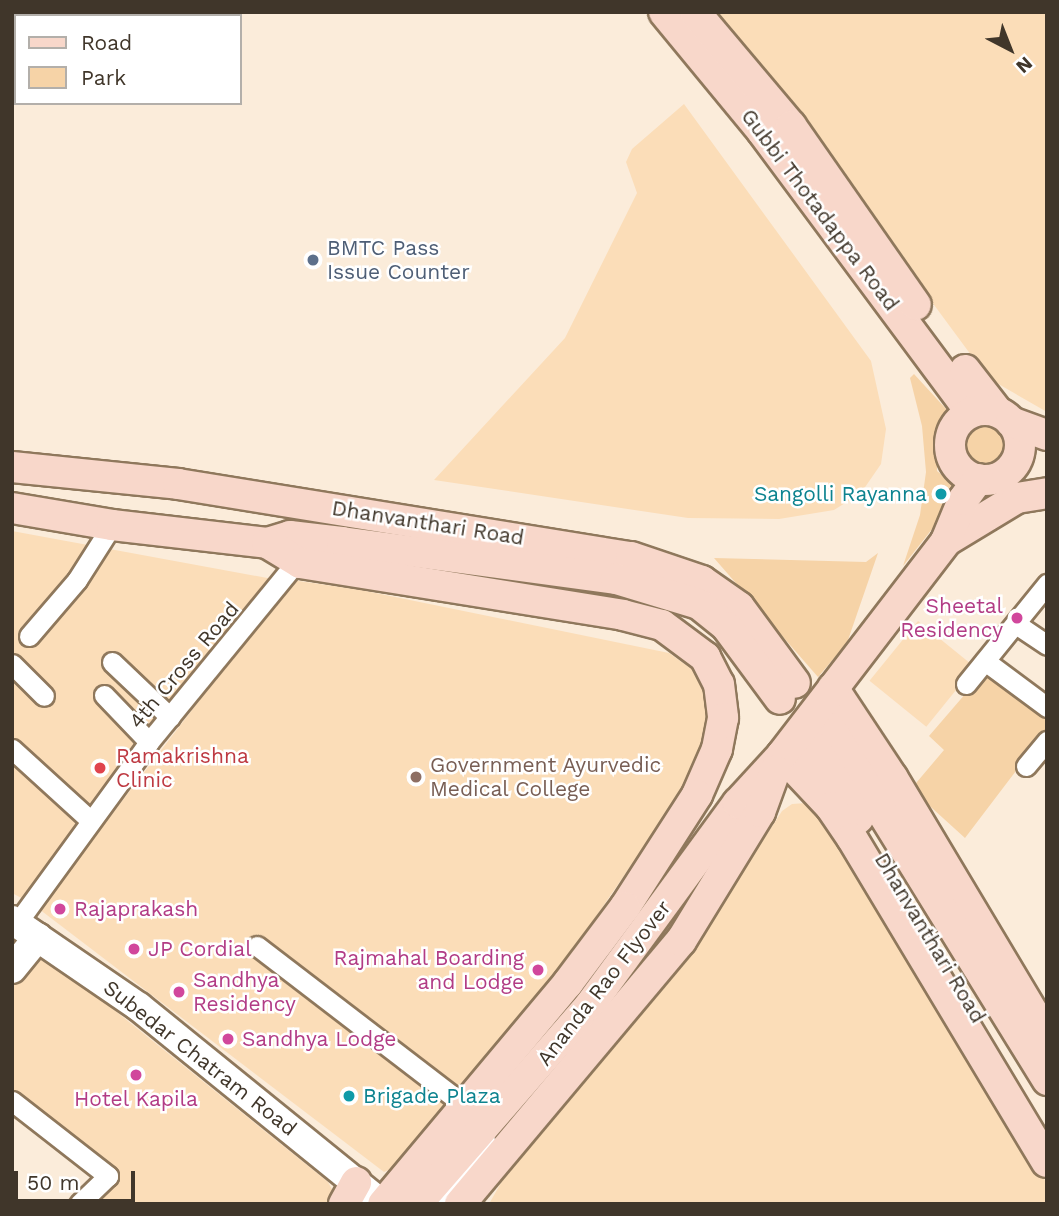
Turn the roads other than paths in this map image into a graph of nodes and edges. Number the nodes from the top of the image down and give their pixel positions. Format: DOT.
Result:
graph roads {
  1 [pos="664,12"];
  2 [pos="695,12"];
  3 [pos="993,415"];
  4 [pos="1047,435"];
  5 [pos="12,467"];
  6 [pos="1007,471"];
  7 [pos="1047,478"];
  8 [pos="978,479"];
  9 [pos="1047,493"];
  10 [pos="12,508"];
  11 [pos="112,525"];
  12 [pos="946,541"];
  13 [pos="304,550"];
  14 [pos="1047,584"];
  15 [pos="1016,624"];
  16 [pos="29,636"];
  17 [pos="1047,645"];
  18 [pos="985,661"];
  19 [pos="112,662"];
  20 [pos="12,664"];
  21 [pos="966,684"];
  22 [pos="833,688"];
  23 [pos="104,695"];
  24 [pos="44,696"];
  25 [pos="1047,707"];
  26 [pos="170,717"];
  27 [pos="1047,741"];
  28 [pos="149,742"];
  29 [pos="805,742"];
  30 [pos="12,749"];
  31 [pos="717,749"];
  32 [pos="1027,766"];
  33 [pos="90,820"];
  34 [pos="668,903"];
  35 [pos="22,927"];
  36 [pos="257,946"];
  37 [pos="12,969"];
  38 [pos="1047,1036"];
  39 [pos="1047,1080"];
  40 [pos="12,1101"];
  41 [pos="467,1107"];
  42 [pos="499,1112"];
  43 [pos="1047,1129"];
  44 [pos="1047,1162"];
  45 [pos="350,1193"];
  46 [pos="471,1197"];
  47 [pos="79,1204"];
  48 [pos="382,1204"];
  49 [pos="417,1204"];
  50 [pos="445,1204"];
  1 -- 3 [label="main road, Gubbi Thotadappa Road"];
  2 -- 3 [label="main road, Gubbi Thotadappa Road"];
  3 -- 4 [label="main road"];
  3 -- 6 [label="main road"];
  3 -- 8 [label="main road"];
  5 -- 13 [label="main road, Dhanvanthari Road"];
  6 -- 7 [label="main road"];
  6 -- 8 [label="main road"];
  8 -- 12 [label="main road"];
  9 -- 12 [label="main road"];
  10 -- 11 [label="main road, Dhanvanthari Road"];
  11 -- 13 [label="main road, Dhanvanthari Road"];
  11 -- 16 [label="street"];
  12 -- 22 [label="main road"];
  13 -- 26 [label="street, 4th Cross Road"];
  13 -- 31 [label="main road"];
  14 -- 15 [label="street"];
  15 -- 17 [label="street"];
  15 -- 18 [label="street"];
  18 -- 21 [label="street"];
  18 -- 25 [label="street"];
  19 -- 26 [label="street"];
  20 -- 24 [label="street"];
  22 -- 29 [label="main road"];
  22 -- 38 [label="main road"];
  23 -- 28 [label="street"];
  26 -- 28 [label="street, 4th Cross Road"];
  27 -- 32 [label="street"];
  28 -- 33 [label="street, 4th Cross Road"];
  29 -- 34 [label="main road, Ananda Rao Flyover"];
  29 -- 39 [label="main road, Dhanvanthari Road"];
  29 -- 43 [label="main road, Dhanvanthari Road"];
  29 -- 44 [label="main road"];
  29 -- 46 [label="main road"];
  30 -- 33 [label="street"];
  31 -- 34 [label="main road"];
  31 -- 41 [label="main road"];
  33 -- 35 [label="street, 4th Cross Road"];
  34 -- 42 [label="main road, Ananda Rao Flyover"];
  35 -- 37 [label="street"];
  35 -- 45 [label="street, Subedar Chatram Road"];
  36 -- 41 [label="street"];
  40 -- 47 [label="street"];
  41 -- 48 [label="main road"];
  42 -- 49 [label="main road, Ananda Rao Flyover"];
  42 -- 50 [label="street"];
  45 -- 48 [label="street, Subedar Chatram Road"];
}
